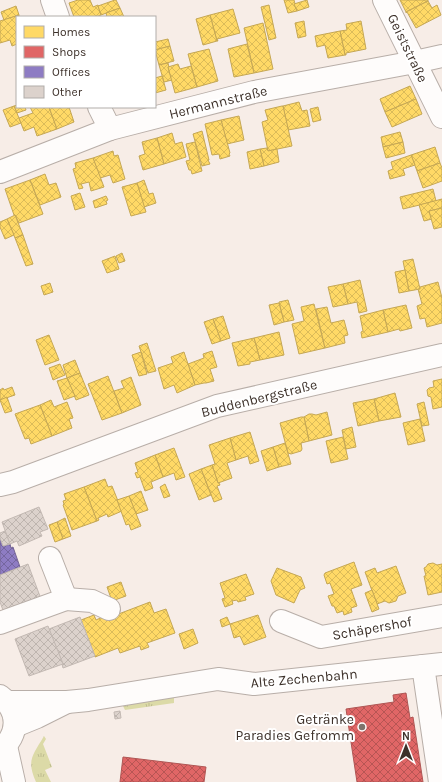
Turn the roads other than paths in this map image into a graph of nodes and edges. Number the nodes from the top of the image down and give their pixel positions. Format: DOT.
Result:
graph roads {
  1 [pos="52,0"];
  2 [pos="384,0"];
  3 [pos="58,16"];
  4 [pos="442,56"];
  5 [pos="415,62"];
  6 [pos="100,108"];
  7 [pos="442,117"];
  8 [pos="110,129"];
  9 [pos="0,172"];
  10 [pos="442,354"];
  11 [pos="4,485"];
  12 [pos="50,558"];
  13 [pos="66,599"];
  14 [pos="109,609"];
  15 [pos="442,616"];
  16 [pos="281,621"];
  17 [pos="0,623"];
  18 [pos="432,665"];
  19 [pos="3,699"];
  20 [pos="68,702"];
  21 [pos="15,726"];
  22 [pos="3,748"];
  23 [pos="0,779"];
  24 [pos="2,782"];
  25 [pos="14,782"];
  26 [pos="440,782"];
  1 -- 3 [label="street"];
  2 -- 5 [label="street, Geiststraße"];
  4 -- 5 [label="street, Hermannstraße"];
  5 -- 7 [label="street, Geiststraße"];
  5 -- 8 [label="street, Hermannstraße"];
  6 -- 8 [label="street"];
  8 -- 9 [label="street, Hermannstraße"];
  10 -- 11 [label="street, Buddenbergstraße"];
  12 -- 13 [label="street"];
  13 -- 14 [label="street"];
  13 -- 17 [label="street"];
  15 -- 16 [label="street, Schäpershof"];
  18 -- 20 [label="street, Alte Zechenbahn"];
  18 -- 26 [label="street, Alte Zechenbahn"];
  19 -- 20 [label="street, Alte Zechenbahn"];
  19 -- 21 [label="street"];
  20 -- 21 [label="street, Alte Zechenbahn"];
  21 -- 22 [label="street"];
  22 -- 25 [label="street"];
  23 -- 24 [label="street"];
}
